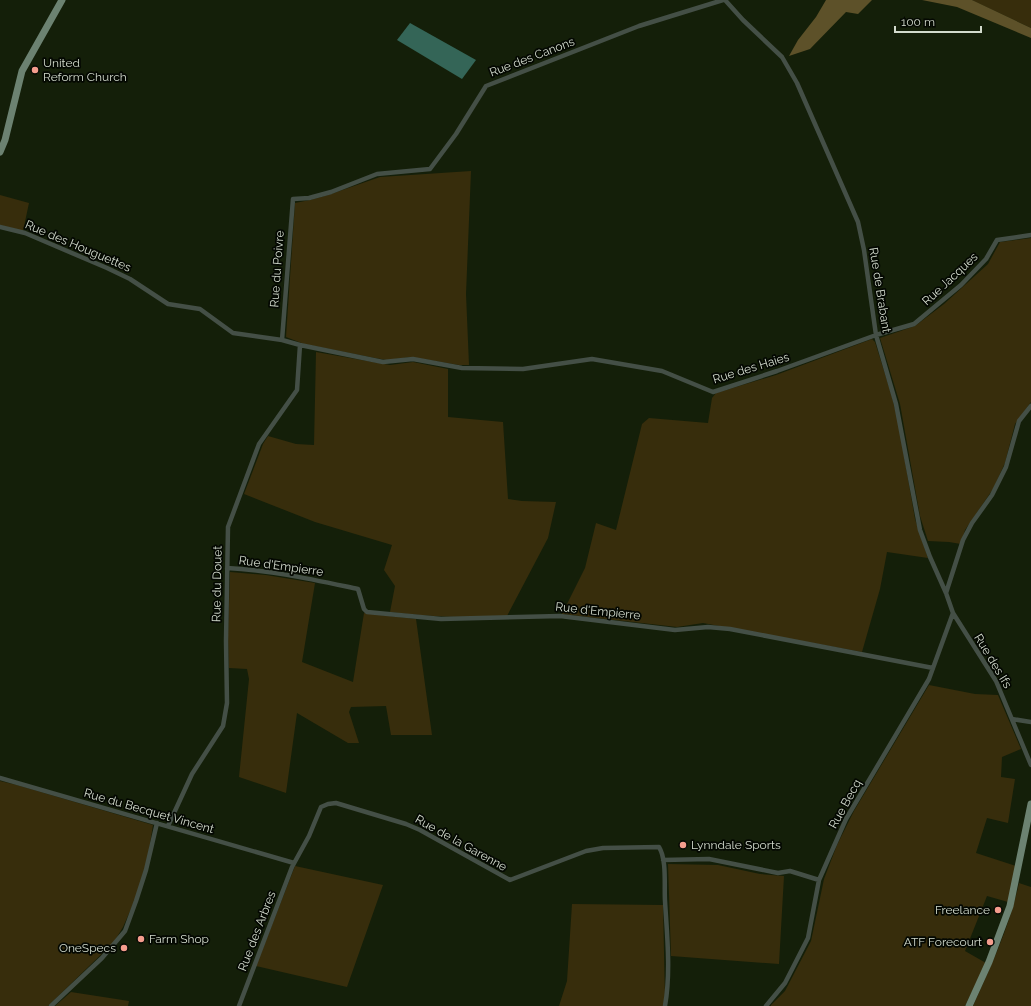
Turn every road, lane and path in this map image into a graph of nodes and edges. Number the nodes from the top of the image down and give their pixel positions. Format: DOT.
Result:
graph roads {
  1 [pos="62,0"];
  2 [pos="724,0"];
  3 [pos="0,152"];
  4 [pos="293,199"];
  5 [pos="0,227"];
  6 [pos="1031,235"];
  7 [pos="876,336"];
  8 [pos="282,340"];
  9 [pos="300,345"];
  10 [pos="1031,406"];
  11 [pos="227,568"];
  12 [pos="946,593"];
  13 [pos="953,613"];
  14 [pos="933,668"];
  15 [pos="1012,719"];
  16 [pos="1031,722"];
  17 [pos="1031,765"];
  18 [pos="0,778"];
  19 [pos="1031,804"];
  20 [pos="157,823"];
  21 [pos="168,826"];
  22 [pos="663,860"];
  23 [pos="294,862"];
  24 [pos="820,880"];
  25 [pos="51,1006"];
  26 [pos="239,1006"];
  27 [pos="665,1006"];
  28 [pos="766,1006"];
  29 [pos="969,1006"];
  1 -- 3 [label="main road"];
  2 -- 4 [label="street, Rue des Canons"];
  2 -- 7 [label="street, Rue de Brabant"];
  4 -- 8 [label="street, Rue du Poivre"];
  5 -- 8 [label="street, Rue des Houguettes"];
  6 -- 7 [label="street, Rue Jacques"];
  7 -- 9 [label="street, Rue des Haies"];
  7 -- 12 [label="street, Rue de Brabant"];
  8 -- 9 [label="street, Rue des Houguettes"];
  9 -- 11 [label="street, Rue du Douet"];
  10 -- 12 [label="street"];
  11 -- 14 [label="street, Rue d'Empierre"];
  11 -- 21 [label="street, Rue du Douet"];
  12 -- 13 [label="street, Rue de Brabant"];
  13 -- 14 [label="street, Rue Becq"];
  13 -- 15 [label="street, Rue des Ifs"];
  14 -- 24 [label="street, Rue Becq"];
  15 -- 16 [label="street"];
  15 -- 17 [label="street, Rue des Ifs"];
  18 -- 20 [label="street, Rue du Becquet Vincent"];
  19 -- 29 [label="main road"];
  20 -- 21 [label="street, Rue du Becquet Vincent"];
  20 -- 25 [label="street"];
  21 -- 23 [label="street, Rue du Becquet Vincent"];
  22 -- 23 [label="street, Rue de la Garenne"];
  22 -- 24 [label="street"];
  22 -- 27 [label="street"];
  23 -- 26 [label="street, Rue des Arbres"];
  24 -- 28 [label="street, Rue Becq"];
}
